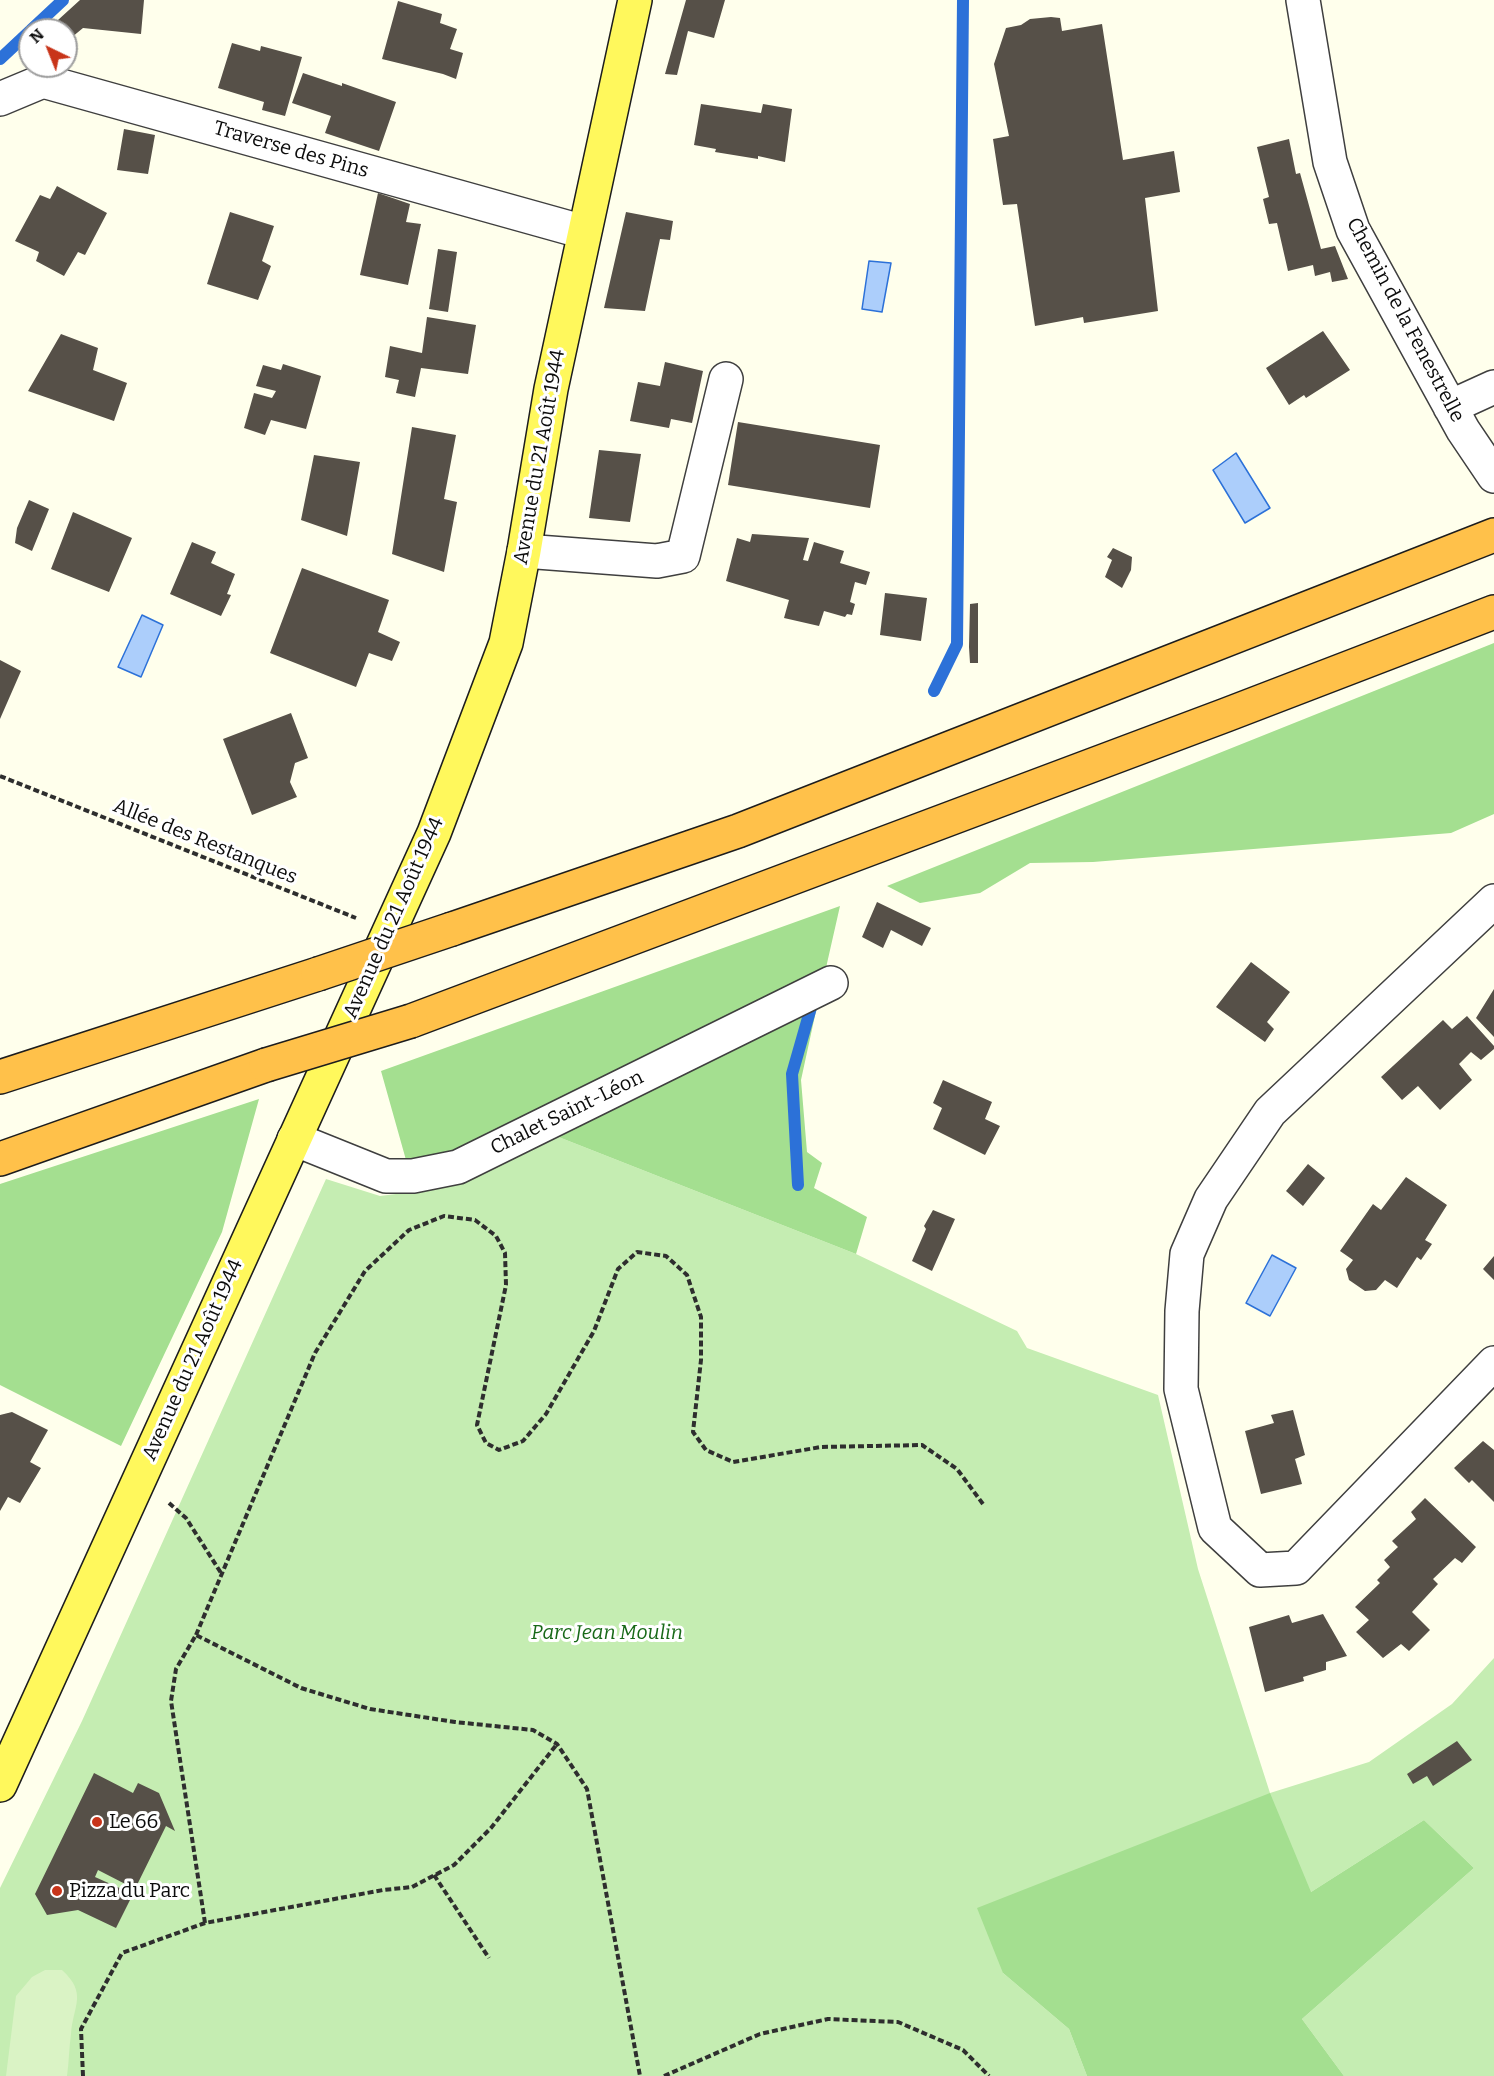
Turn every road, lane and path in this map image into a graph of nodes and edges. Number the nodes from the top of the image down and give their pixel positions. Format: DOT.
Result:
graph roads {
  1 [pos="635,0"];
  2 [pos="1303,0"];
  3 [pos="0,99"];
  4 [pos="584,232"];
  5 [pos="726,379"];
  6 [pos="1494,387"];
  7 [pos="1456,418"];
  8 [pos="1494,476"];
  9 [pos="1494,535"];
  10 [pos="525,551"];
  11 [pos="1494,612"];
  12 [pos="0,776"];
  13 [pos="1494,901"];
  14 [pos="398,912"];
  15 [pos="831,983"];
  16 [pos="0,1077"];
  17 [pos="294,1138"];
  18 [pos="0,1160"];
  19 [pos="1494,1363"];
  20 [pos="136,1487"];
  21 [pos="983,1504"];
  22 [pos="222,1574"];
  23 [pos="196,1635"];
  24 [pos="557,1744"];
  25 [pos="0,1785"];
  26 [pos="434,1875"];
  27 [pos="205,1923"];
  28 [pos="489,1958"];
  29 [pos="83,2076"];
  30 [pos="640,2076"];
  31 [pos="664,2076"];
  32 [pos="989,2076"];
  1 -- 4 [label="main road, Avenue du 21 Août 1944"];
  2 -- 7 [label="street, Chemin de la Fenestrelle"];
  3 -- 4 [label="street, Traverse des Pins"];
  4 -- 10 [label="main road, Avenue du 21 Août 1944"];
  5 -- 10 [label="street"];
  6 -- 7 [label="street"];
  7 -- 8 [label="street, Chemin de la Fenestrelle"];
  9 -- 16 [label="highway, bridge"];
  10 -- 14 [label="main road, Avenue du 21 Août 1944"];
  11 -- 18 [label="highway, bridge"];
  12 -- 14 [label="path, Allée des Restanques"];
  13 -- 19 [label="street"];
  14 -- 17 [label="main road, Avenue du 21 Août 1944"];
  15 -- 17 [label="street, Chalet Saint-Léon"];
  17 -- 20 [label="main road, Avenue du 21 Août 1944"];
  20 -- 22 [label="path"];
  20 -- 25 [label="main road, Avenue du 21 Août 1944"];
  21 -- 22 [label="path"];
  22 -- 23 [label="path"];
  23 -- 24 [label="path"];
  23 -- 27 [label="path"];
  24 -- 26 [label="path"];
  24 -- 30 [label="path"];
  26 -- 27 [label="path"];
  26 -- 28 [label="path"];
  27 -- 29 [label="path"];
  31 -- 32 [label="path"];
}
